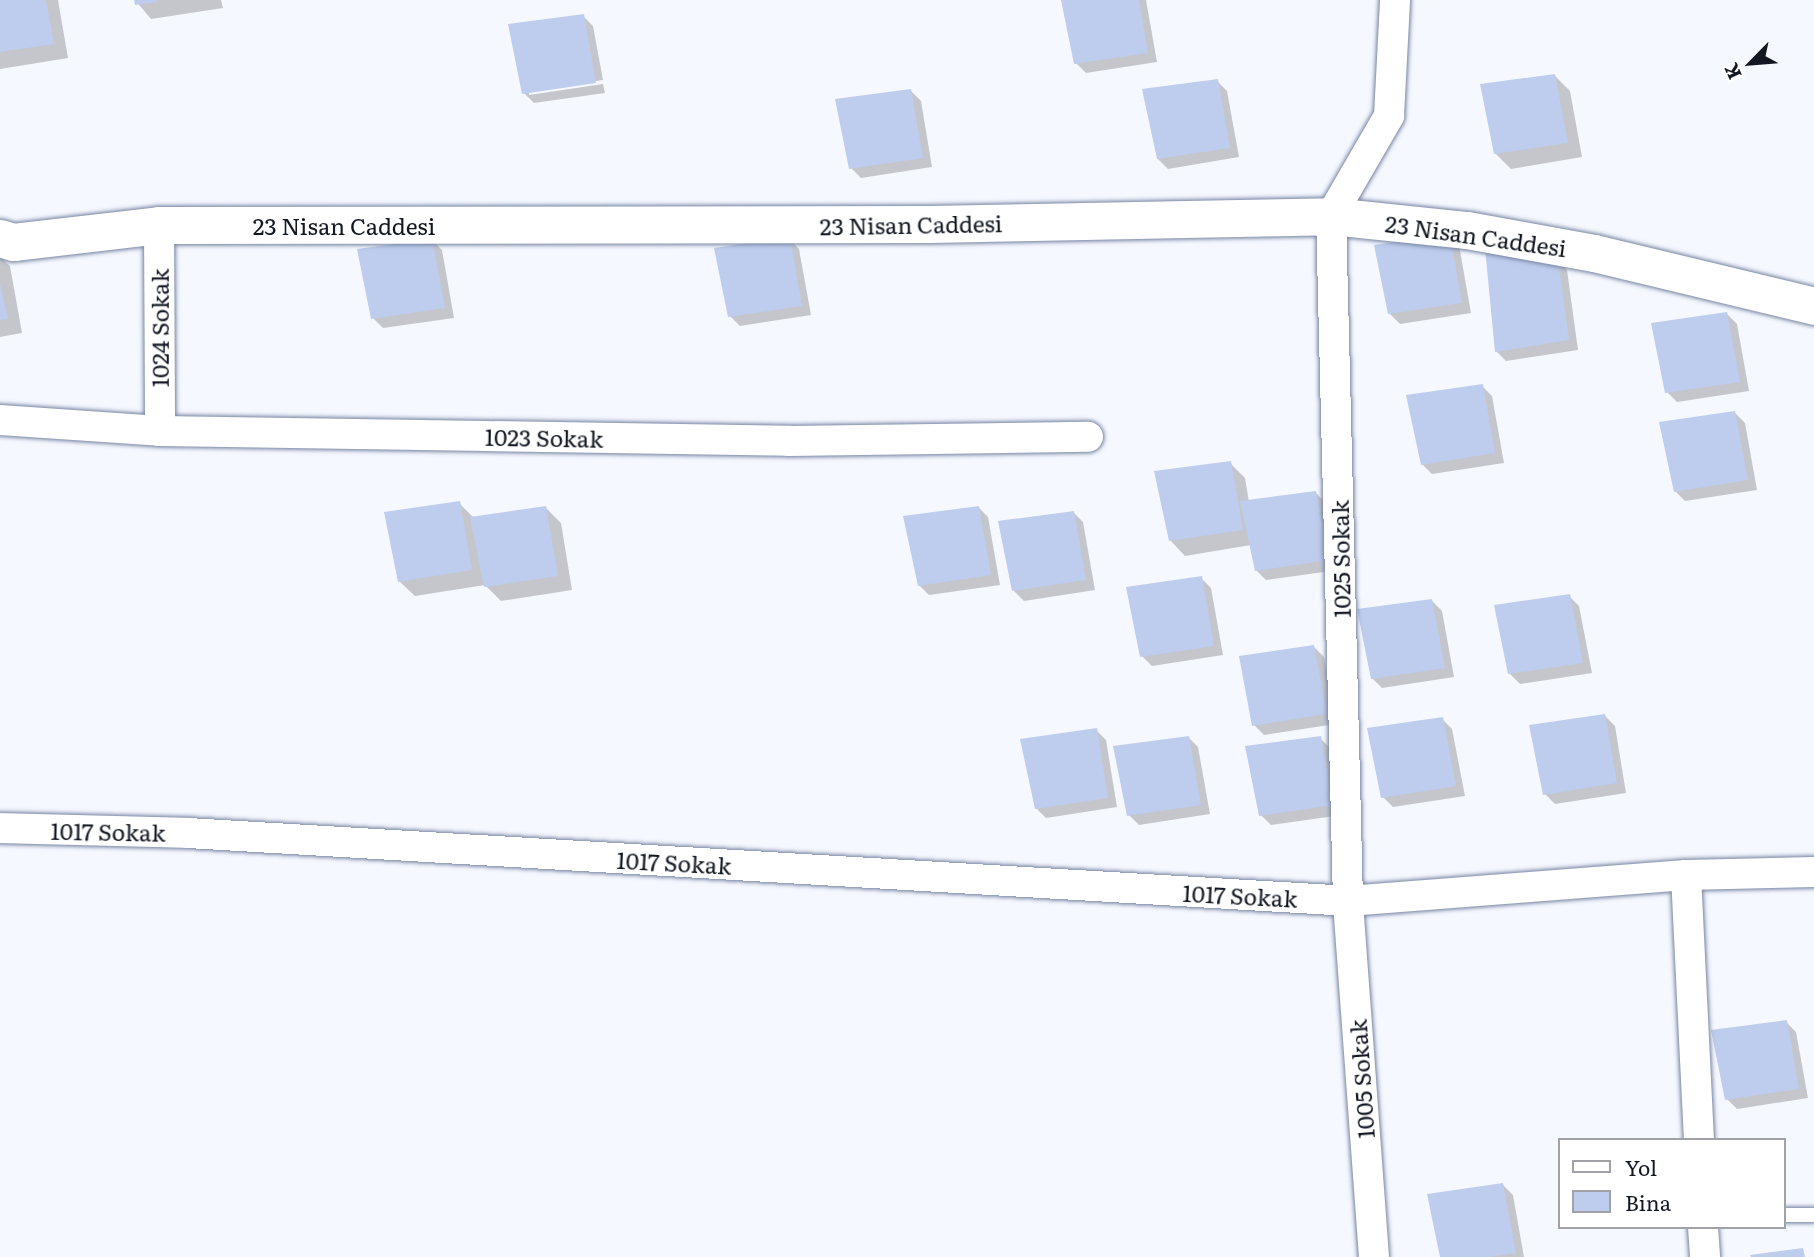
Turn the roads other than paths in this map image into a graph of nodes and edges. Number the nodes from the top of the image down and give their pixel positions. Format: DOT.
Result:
graph roads {
  1 [pos="1395,0"];
  2 [pos="1331,216"];
  3 [pos="159,225"];
  4 [pos="0,238"];
  5 [pos="1814,306"];
  6 [pos="0,420"];
  7 [pos="160,431"];
  8 [pos="1088,437"];
  9 [pos="0,828"];
  10 [pos="1814,872"];
  11 [pos="1686,874"];
  12 [pos="1348,901"];
  13 [pos="1699,1138"];
  14 [pos="1814,1215"];
  15 [pos="1786,1216"];
  16 [pos="1703,1229"];
  17 [pos="1374,1257"];
  18 [pos="1705,1257"];
  1 -- 2 [label="street"];
  2 -- 3 [label="street, 23 Nisan Caddesi"];
  2 -- 5 [label="street, 23 Nisan Caddesi"];
  2 -- 12 [label="street, 1025 Sokak"];
  3 -- 4 [label="street, 23 Nisan Caddesi"];
  3 -- 7 [label="street, 1024 Sokak"];
  6 -- 7 [label="street, 1023 Sokak"];
  7 -- 8 [label="street, 1023 Sokak"];
  9 -- 12 [label="street, 1017 Sokak"];
  10 -- 11 [label="street, 1017 Sokak"];
  11 -- 12 [label="street, 1017 Sokak"];
  11 -- 13 [label="street"];
  12 -- 17 [label="street, 1005 Sokak"];
  14 -- 15 [label="lane"];
  16 -- 18 [label="street"];
}
